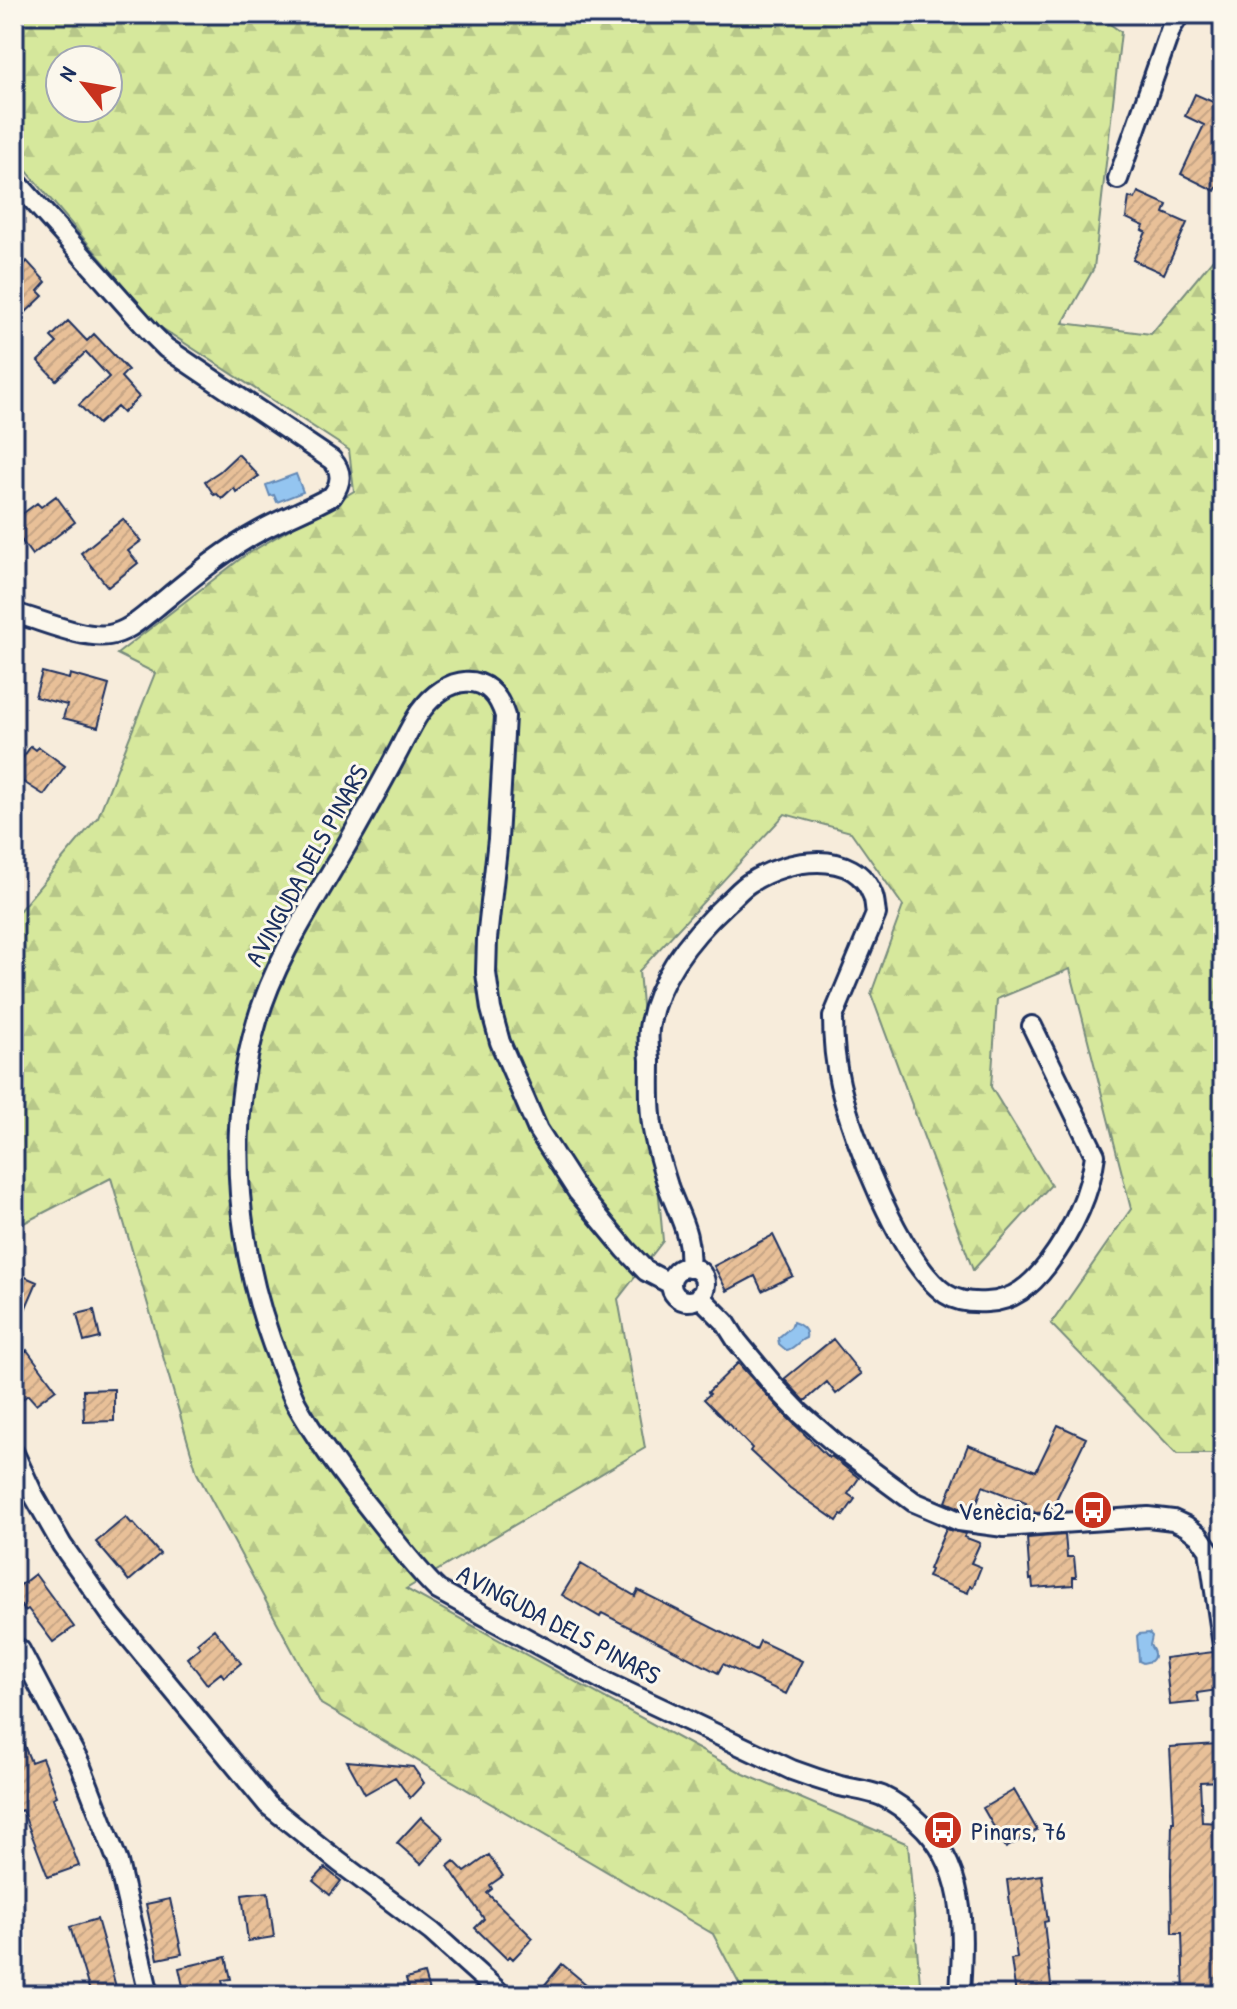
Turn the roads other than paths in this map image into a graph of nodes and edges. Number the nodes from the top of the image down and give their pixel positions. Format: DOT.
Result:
graph roads {
  1 [pos="1180,14"];
  2 [pos="14,179"];
  3 [pos="1118,179"];
  4 [pos="14,613"];
  5 [pos="1032,1026"];
  6 [pos="689,1268"];
  7 [pos="671,1284"];
  8 [pos="699,1296"];
  9 [pos="14,1453"];
  10 [pos="14,1646"];
  11 [pos="1223,1646"];
  12 [pos="149,1995"];
  13 [pos="502,1995"];
  14 [pos="960,1995"];
  1 -- 3 [label="street"];
  2 -- 4 [label="street"];
  5 -- 6 [label="street"];
  6 -- 7 [label="street"];
  6 -- 8 [label="street"];
  7 -- 8 [label="street"];
  7 -- 14 [label="street, AVINGUDA DELS PINARS"];
  8 -- 11 [label="street"];
  9 -- 13 [label="street"];
  10 -- 12 [label="street"];
}
